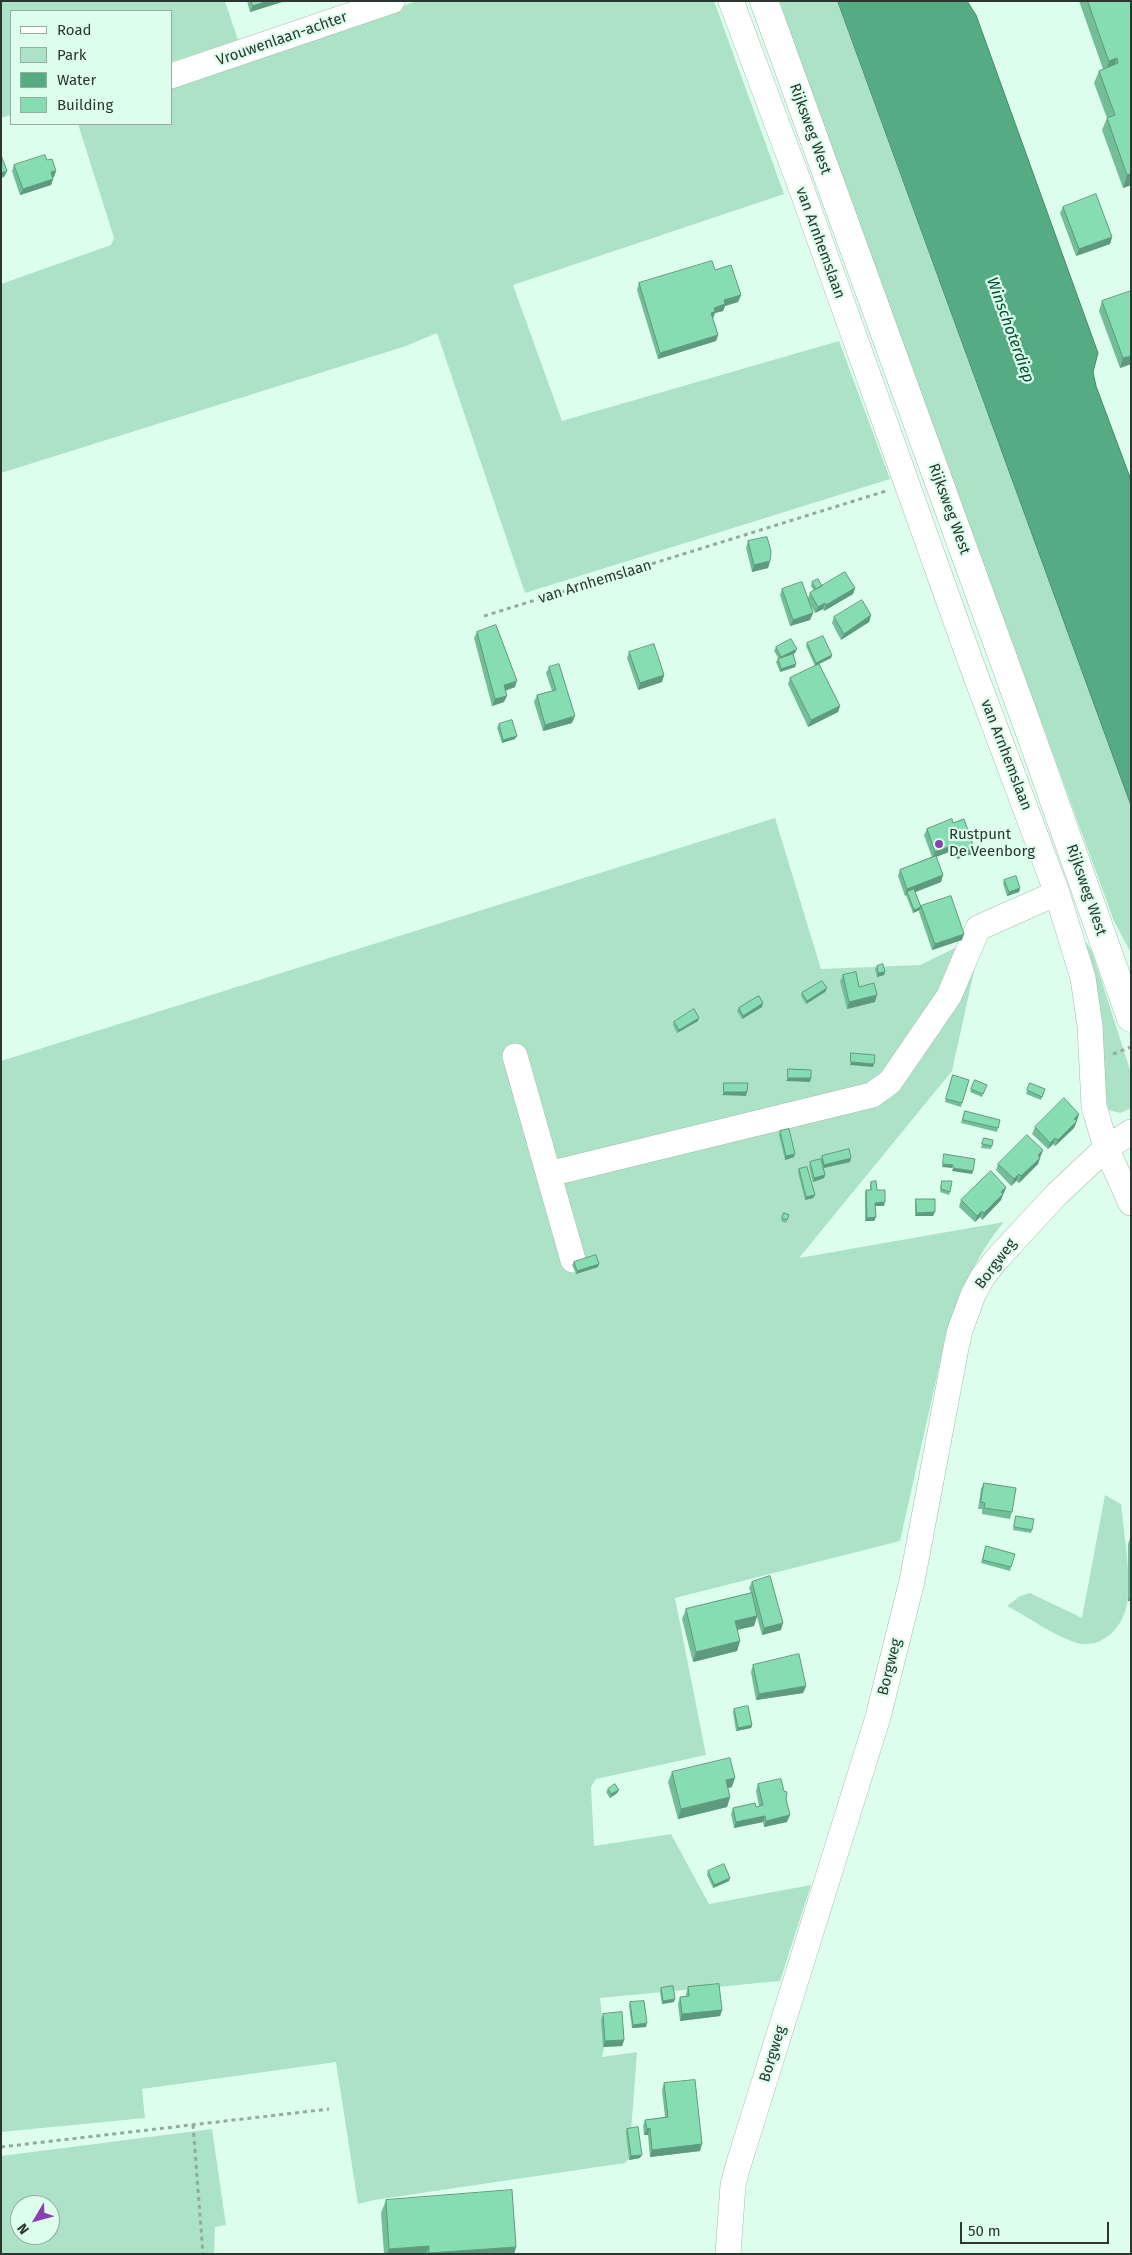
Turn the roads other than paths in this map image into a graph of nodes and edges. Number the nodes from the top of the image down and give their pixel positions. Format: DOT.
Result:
graph roads {
  1 [pos="392,1"];
  2 [pos="731,1"];
  3 [pos="764,1"];
  4 [pos="172,76"];
  5 [pos="1057,893"];
  6 [pos="1131,1018"];
  7 [pos="515,1056"];
  8 [pos="1131,1132"];
  9 [pos="1106,1148"];
  10 [pos="549,1174"];
  11 [pos="1131,1203"];
  12 [pos="573,1260"];
  13 [pos="728,2254"];
  1 -- 4 [label="street, Vrouwenlaan-achter"];
  2 -- 5 [label="street, van Arnhemslaan"];
  3 -- 6 [label="main road, Rijksweg West"];
  5 -- 9 [label="street, van Arnhemslaan"];
  5 -- 10 [label="street"];
  7 -- 10 [label="street"];
  8 -- 9 [label="street, Borgweg"];
  9 -- 11 [label="street"];
  9 -- 13 [label="street, Borgweg"];
  10 -- 12 [label="street"];
}
